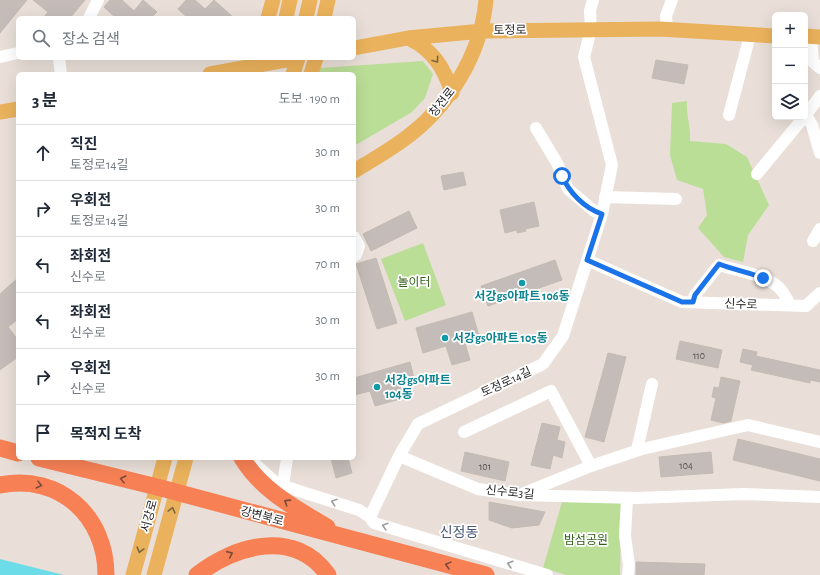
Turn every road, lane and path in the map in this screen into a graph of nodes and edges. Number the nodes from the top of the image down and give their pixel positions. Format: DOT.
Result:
graph roads {
  1 [pos="98,0"];
  2 [pos="273,0"];
  3 [pos="290,0"];
  4 [pos="310,0"];
  5 [pos="328,0"];
  6 [pos="486,0"];
  7 [pos="593,0"];
  8 [pos="672,0"];
  9 [pos="90,16"];
  10 [pos="269,16"];
  11 [pos="286,16"];
  12 [pos="306,16"];
  13 [pos="324,16"];
  14 [pos="591,29"];
  15 [pos="667,29"];
  16 [pos="482,31"];
  17 [pos="750,35"];
  18 [pos="772,36"];
  19 [pos="812,37"];
  20 [pos="408,38"];
  21 [pos="356,48"];
  22 [pos="16,53"];
  23 [pos="0,57"];
  24 [pos="59,60"];
  25 [pos="276,60"];
  26 [pos="287,60"];
  27 [pos="296,60"];
  28 [pos="315,60"];
  29 [pos="256,66"];
  30 [pos="820,68"];
  31 [pos="61,72"];
  32 [pos="222,72"];
  33 [pos="274,72"];
  34 [pos="294,72"];
  35 [pos="312,72"];
  36 [pos="452,92"];
  37 [pos="820,96"];
  38 [pos="16,108"];
  39 [pos="0,112"];
  40 [pos="808,112"];
  41 [pos="729,115"];
  42 [pos="802,120"];
  43 [pos="808,120"];
  44 [pos="536,128"];
  45 [pos="820,153"];
  46 [pos="356,170"];
  47 [pos="757,174"];
  48 [pos="605,197"];
  49 [pos="676,200"];
  50 [pos="602,214"];
  51 [pos="820,229"];
  52 [pos="356,241"];
  53 [pos="813,241"];
  54 [pos="356,255"];
  55 [pos="587,260"];
  56 [pos="817,300"];
  57 [pos="693,302"];
  58 [pos="790,305"];
  59 [pos="652,384"];
  60 [pos="464,432"];
  61 [pos="820,442"];
  62 [pos="16,447"];
  63 [pos="0,448"];
  64 [pos="637,450"];
  65 [pos="16,452"];
  66 [pos="399,456"];
  67 [pos="47,460"];
  68 [pos="164,460"];
  69 [pos="185,460"];
  70 [pos="243,460"];
  71 [pos="252,460"];
  72 [pos="287,460"];
  73 [pos="591,466"];
  74 [pos="0,485"];
  75 [pos="283,486"];
  76 [pos="518,495"];
  77 [pos="627,498"];
  78 [pos="820,498"];
  79 [pos="370,517"];
  80 [pos="344,537"];
  81 [pos="106,575"];
  82 [pos="133,575"];
  83 [pos="154,575"];
  84 [pos="197,575"];
  85 [pos="328,575"];
  86 [pos="486,575"];
  87 [pos="547,575"];
  88 [pos="628,575"];
  1 -- 9 [label="street"];
  2 -- 10 [label="main road"];
  3 -- 11 [label="main road"];
  4 -- 12 [label="main road"];
  5 -- 13 [label="main road"];
  6 -- 16 [label="main road, 창전로"];
  7 -- 14 [label="street, 토정로14길"];
  8 -- 15 [label="street"];
  14 -- 15 [label="main road, 토정로"];
  14 -- 16 [label="main road, 토정로"];
  14 -- 48 [label="street, 토정로14길"];
  15 -- 17 [label="main road, 토정로"];
  16 -- 20 [label="main road, 토정로"];
  16 -- 36 [label="main road, 창전로"];
  17 -- 18 [label="main road, 토정로"];
  17 -- 41 [label="street"];
  19 -- 30 [label="street"];
  20 -- 21 [label="main road, 토정로"];
  20 -- 36 [label="main road, one-way"];
  22 -- 23 [label="street"];
  24 -- 31 [label="street"];
  25 -- 33 [label="main road"];
  26 -- 29 [label="main road"];
  27 -- 34 [label="main road"];
  28 -- 35 [label="main road"];
  29 -- 32 [label="main road"];
  36 -- 46 [label="main road, 창전로"];
  37 -- 40 [label="street"];
  38 -- 39 [label="main road"];
  42 -- 47 [label="street"];
  43 -- 45 [label="street"];
  44 -- 50 [label="street"];
  48 -- 49 [label="street"];
  48 -- 50 [label="street, 토정로14길"];
  50 -- 55 [label="street, 토정로14길"];
  51 -- 53 [label="street"];
  52 -- 54 [label="street"];
  55 -- 57 [label="street, 신수로"];
  55 -- 66 [label="street, 토정로14길"];
  56 -- 58 [label="street, 신수로"];
  57 -- 58 [label="street, 신수로"];
  57 -- 58 [label="street"];
  59 -- 64 [label="street"];
  60 -- 73 [label="street"];
  61 -- 64 [label="street"];
  62 -- 63 [label="highway"];
  63 -- 65 [label="highway"];
  64 -- 73 [label="street"];
  66 -- 76 [label="street, 신수로3길"];
  66 -- 79 [label="street, 토정로14길"];
  80 -- 67 [label="highway, 강변북로, one-way"];
  68 -- 82 [label="main road, 서강로, one-way"];
  83 -- 69 [label="main road, 서강로, one-way"];
  80 -- 70 [label="highway, one-way"];
  71 -- 75 [label="street"];
  72 -- 75 [label="street"];
  73 -- 76 [label="street"];
  74 -- 81 [label="highway, one-way"];
  79 -- 75 [label="street, one-way"];
  76 -- 77 [label="street, 신수로3길"];
  77 -- 78 [label="street, 신수로3길"];
  77 -- 88 [label="street"];
  87 -- 79 [label="street, one-way"];
  86 -- 80 [label="highway, 강변북로, one-way"];
  84 -- 85 [label="highway, one-way"];
}
